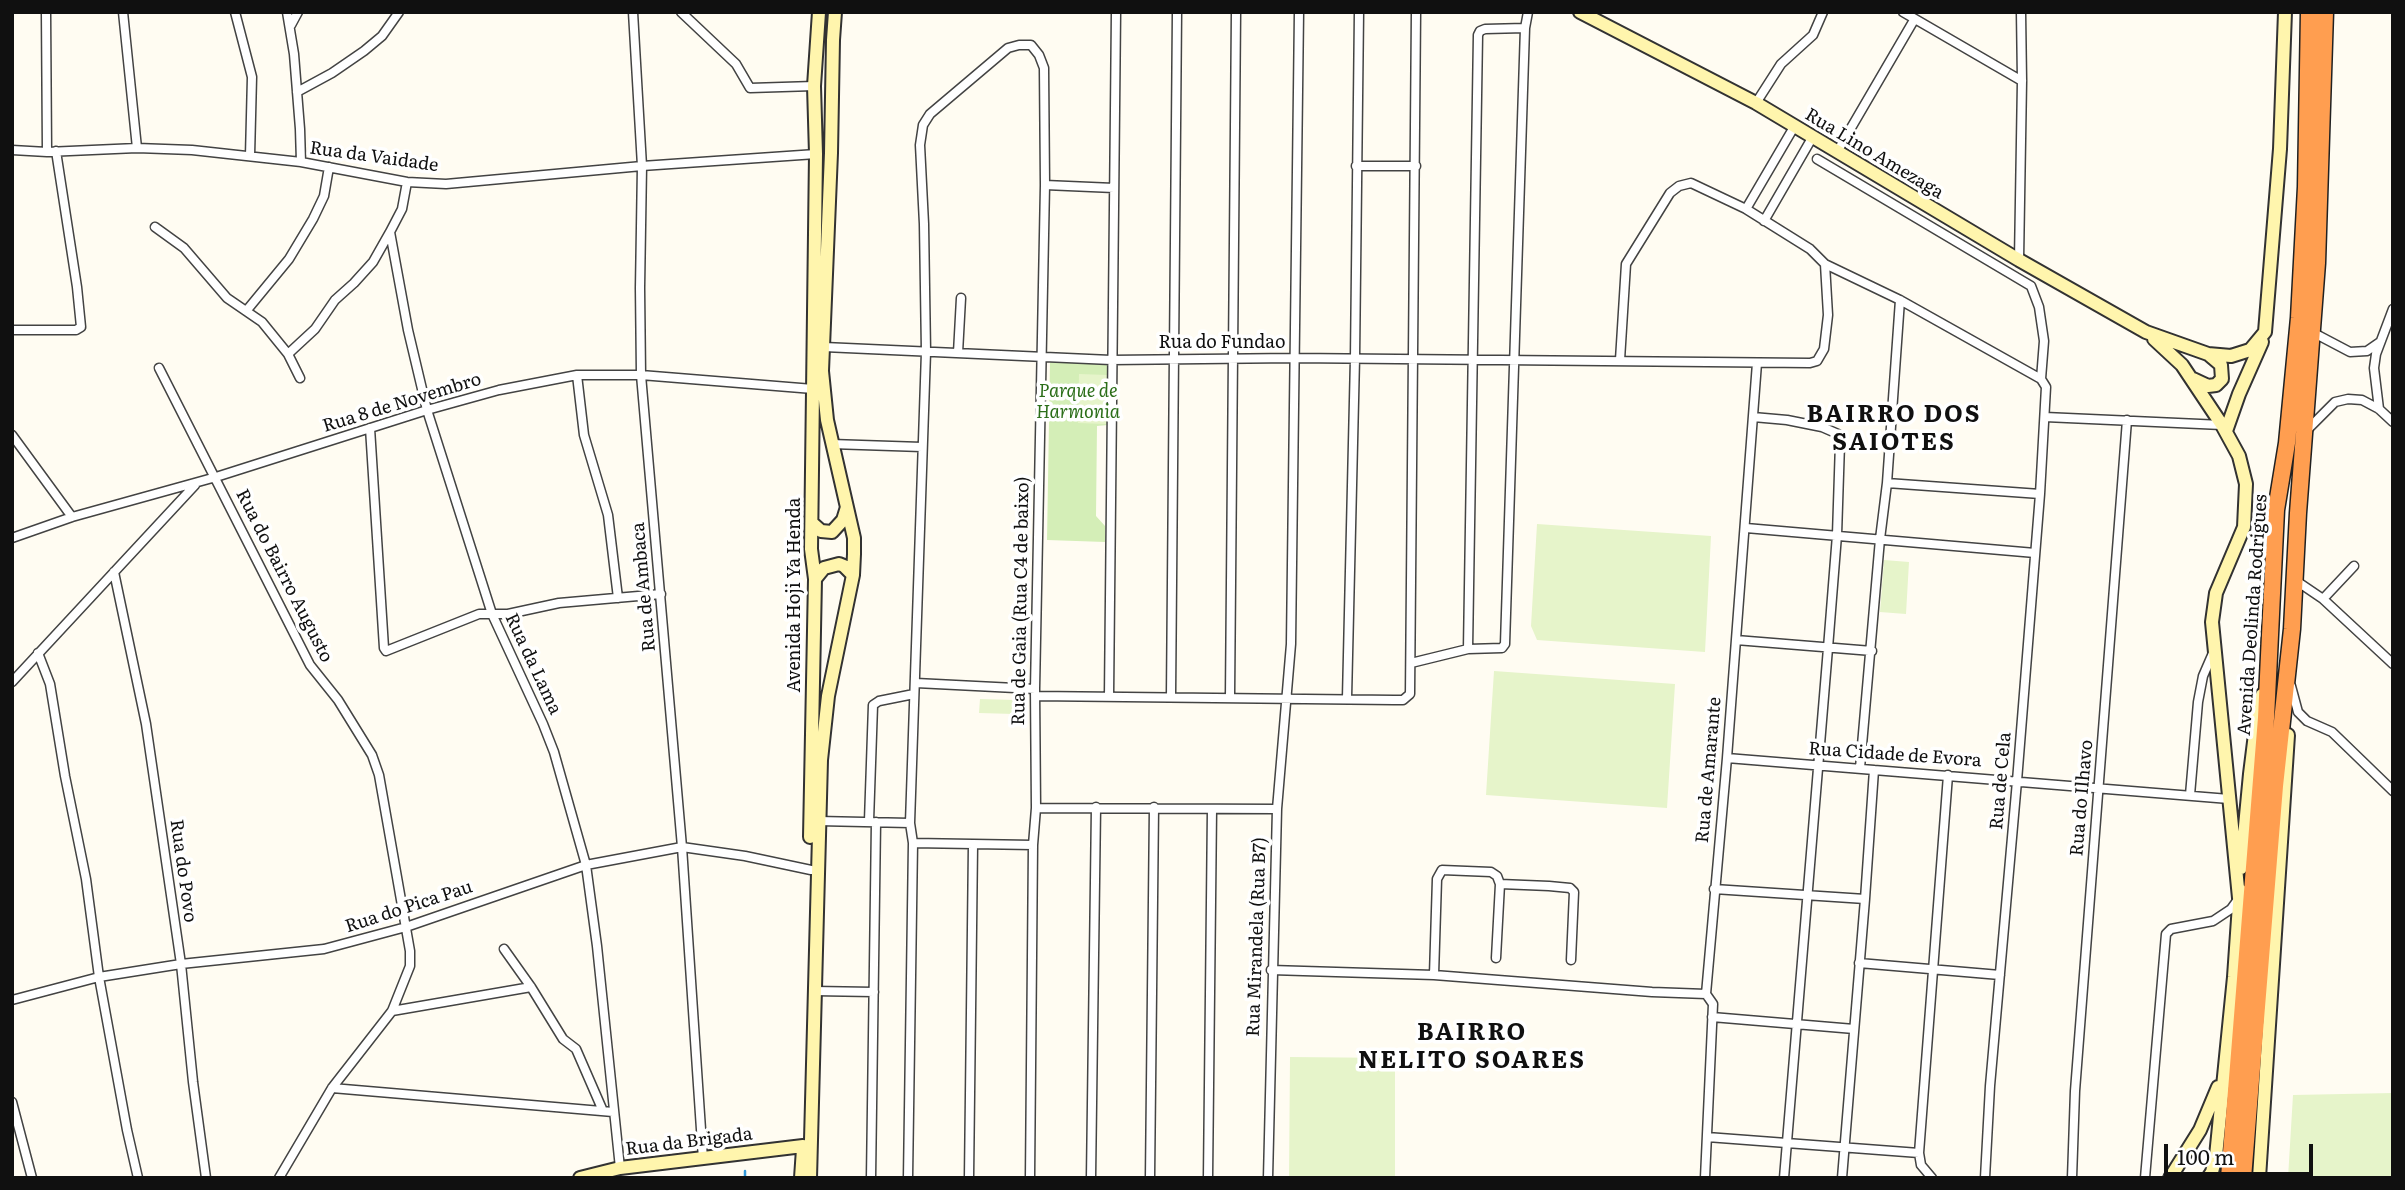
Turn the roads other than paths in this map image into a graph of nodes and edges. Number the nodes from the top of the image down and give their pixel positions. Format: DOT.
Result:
graph roads {
  1 [pos="46,12"];
  2 [pos="124,12"];
  3 [pos="235,12"];
  4 [pos="287,12"];
  5 [pos="298,12"];
  6 [pos="399,12"];
  7 [pos="633,12"];
  8 [pos="681,12"];
  9 [pos="820,12"];
  10 [pos="835,12"];
  11 [pos="1116,12"];
  12 [pos="1177,12"];
  13 [pos="1236,12"];
  14 [pos="1299,12"];
  15 [pos="1359,12"];
  16 [pos="1416,12"];
  17 [pos="1528,12"];
  18 [pos="1823,12"];
  19 [pos="1903,12"];
  20 [pos="2010,12"];
  21 [pos="2285,12"];
  22 [pos="2309,12"];
  23 [pos="2325,12"];
  24 [pos="1588,14"];
  25 [pos="2021,15"];
  26 [pos="1914,20"];
  27 [pos="291,25"];
  28 [pos="1525,28"];
  29 [pos="2022,81"];
  30 [pos="814,86"];
  31 [pos="297,92"];
  32 [pos="1756,103"];
  33 [pos="1794,128"];
  34 [pos="1812,138"];
  35 [pos="137,148"];
  36 [pos="12,150"];
  37 [pos="52,151"];
  38 [pos="1837,152"];
  39 [pos="816,155"];
  40 [pos="250,156"];
  41 [pos="1817,159"];
  42 [pos="300,162"];
  43 [pos="642,166"];
  44 [pos="1356,166"];
  45 [pos="1416,166"];
  46 [pos="329,167"];
  47 [pos="407,182"];
  48 [pos="1045,185"];
  49 [pos="1114,188"];
  50 [pos="1746,209"];
  51 [pos="1763,220"];
  52 [pos="156,227"];
  53 [pos="390,232"];
  54 [pos="2019,261"];
  55 [pos="1825,264"];
  56 [pos="961,298"];
  57 [pos="1900,300"];
  58 [pos="2393,309"];
  59 [pos="247,310"];
  60 [pos="12,330"];
  61 [pos="2146,332"];
  62 [pos="2265,332"];
  63 [pos="2312,332"];
  64 [pos="2382,341"];
  65 [pos="824,347"];
  66 [pos="926,352"];
  67 [pos="958,353"];
  68 [pos="288,355"];
  69 [pos="2208,355"];
  70 [pos="1041,357"];
  71 [pos="1175,358"];
  72 [pos="1232,358"];
  73 [pos="1294,358"];
  74 [pos="1354,358"];
  75 [pos="1413,359"];
  76 [pos="1473,359"];
  77 [pos="1515,359"];
  78 [pos="1111,360"];
  79 [pos="1620,360"];
  80 [pos="1757,363"];
  81 [pos="159,369"];
  82 [pos="577,375"];
  83 [pos="642,375"];
  84 [pos="300,378"];
  85 [pos="2041,379"];
  86 [pos="2193,379"];
  87 [pos="813,389"];
  88 [pos="2379,409"];
  89 [pos="427,410"];
  90 [pos="1753,417"];
  91 [pos="2045,417"];
  92 [pos="2127,420"];
  93 [pos="2393,422"];
  94 [pos="370,428"];
  95 [pos="2224,428"];
  96 [pos="2304,433"];
  97 [pos="12,435"];
  98 [pos="831,444"];
  99 [pos="922,447"];
  100 [pos="216,477"];
  101 [pos="197,483"];
  102 [pos="1887,483"];
  103 [pos="2040,494"];
  104 [pos="847,507"];
  105 [pos="72,517"];
  106 [pos="812,523"];
  107 [pos="1746,528"];
  108 [pos="1837,535"];
  109 [pos="12,538"];
  110 [pos="1880,539"];
  111 [pos="2035,553"];
  112 [pos="2354,566"];
  113 [pos="114,572"];
  114 [pos="853,575"];
  115 [pos="815,579"];
  116 [pos="2295,580"];
  117 [pos="661,593"];
  118 [pos="618,598"];
  119 [pos="2323,599"];
  120 [pos="492,614"];
  121 [pos="1736,640"];
  122 [pos="1828,648"];
  123 [pos="1468,649"];
  124 [pos="2214,650"];
  125 [pos="1871,651"];
  126 [pos="38,653"];
  127 [pos="1411,663"];
  128 [pos="2393,664"];
  129 [pos="2269,675"];
  130 [pos="2288,679"];
  131 [pos="12,682"];
  132 [pos="916,684"];
  133 [pos="1035,692"];
  134 [pos="914,694"];
  135 [pos="1109,696"];
  136 [pos="1171,697"];
  137 [pos="1286,697"];
  138 [pos="1230,698"];
  139 [pos="1347,698"];
  140 [pos="1727,758"];
  141 [pos="1818,765"];
  142 [pos="1860,768"];
  143 [pos="1874,770"];
  144 [pos="1948,775"];
  145 [pos="2017,781"];
  146 [pos="2099,787"];
  147 [pos="2393,791"];
  148 [pos="2190,795"];
  149 [pos="2229,799"];
  150 [pos="1096,807"];
  151 [pos="1154,807"];
  152 [pos="1036,808"];
  153 [pos="1212,809"];
  154 [pos="1277,809"];
  155 [pos="818,821"];
  156 [pos="873,821"];
  157 [pos="910,823"];
  158 [pos="913,843"];
  159 [pos="973,845"];
  160 [pos="1033,845"];
  161 [pos="682,847"];
  162 [pos="586,864"];
  163 [pos="811,870"];
  164 [pos="1500,884"];
  165 [pos="1714,889"];
  166 [pos="1807,896"];
  167 [pos="2239,898"];
  168 [pos="1866,899"];
  169 [pos="406,927"];
  170 [pos="504,949"];
  171 [pos="1496,958"];
  172 [pos="1571,960"];
  173 [pos="1860,962"];
  174 [pos="181,964"];
  175 [pos="1271,970"];
  176 [pos="1933,971"];
  177 [pos="1434,975"];
  178 [pos="2000,975"];
  179 [pos="99,977"];
  180 [pos="531,987"];
  181 [pos="814,991"];
  182 [pos="874,992"];
  183 [pos="1706,994"];
  184 [pos="12,1000"];
  185 [pos="392,1011"];
  186 [pos="1712,1017"];
  187 [pos="1798,1023"];
  188 [pos="1854,1029"];
  189 [pos="2240,1049"];
  190 [pos="332,1088"];
  191 [pos="12,1102"];
  192 [pos="603,1111"];
  193 [pos="613,1112"];
  194 [pos="2262,1135"];
  195 [pos="1707,1136"];
  196 [pos="1787,1143"];
  197 [pos="803,1146"];
  198 [pos="1844,1146"];
  199 [pos="1919,1153"];
  200 [pos="702,1159"];
  201 [pos="620,1168"];
  202 [pos="32,1178"];
  203 [pos="138,1178"];
  204 [pos="205,1178"];
  205 [pos="279,1178"];
  206 [pos="580,1178"];
  207 [pos="801,1178"];
  208 [pos="810,1178"];
  209 [pos="871,1178"];
  210 [pos="908,1178"];
  211 [pos="969,1178"];
  212 [pos="1030,1178"];
  213 [pos="1091,1178"];
  214 [pos="1150,1178"];
  215 [pos="1208,1178"];
  216 [pos="1268,1178"];
  217 [pos="1704,1178"];
  218 [pos="1784,1178"];
  219 [pos="1842,1178"];
  220 [pos="1932,1178"];
  221 [pos="1985,1178"];
  222 [pos="2072,1178"];
  223 [pos="2145,1178"];
  224 [pos="2170,1178"];
  225 [pos="2208,1178"];
  226 [pos="2230,1178"];
  227 [pos="2242,1178"];
  228 [pos="2259,1178"];
  229 [pos="2269,1178"];
  1 -- 37 [label="street"];
  2 -- 35 [label="street"];
  3 -- 40 [label="street"];
  4 -- 27 [label="street"];
  5 -- 27 [label="street"];
  6 -- 31 [label="street"];
  7 -- 43 [label="street, Rua de Ambaca"];
  8 -- 30 [label="street"];
  9 -- 30 [label="main road, Avenida Hoji Ya Henda"];
  10 -- 65 [label="main road, Avenida Hoji Ya Henda"];
  11 -- 49 [label="street"];
  12 -- 71 [label="street"];
  13 -- 72 [label="street"];
  14 -- 73 [label="street, Rua Mirandela (Rua B7)"];
  15 -- 44 [label="street"];
  16 -- 45 [label="street"];
  17 -- 28 [label="street"];
  18 -- 32 [label="street"];
  19 -- 26 [label="street"];
  20 -- 25 [label="street"];
  21 -- 62 [label="main road"];
  22 -- 129 [label="highway, Avenida Deolinda Rodrigues"];
  23 -- 63 [label="highway, Avenida Deolinda Rodrigues"];
  24 -- 32 [label="main road, Rua Lino Amezaga"];
  25 -- 29 [label="street"];
  26 -- 29 [label="street"];
  26 -- 38 [label="street"];
  27 -- 31 [label="street"];
  28 -- 76 [label="street"];
  28 -- 77 [label="street"];
  29 -- 54 [label="street"];
  30 -- 39 [label="main road, Avenida Hoji Ya Henda"];
  31 -- 42 [label="street"];
  32 -- 33 [label="main road, Rua Lino Amezaga"];
  33 -- 34 [label="main road, Rua Lino Amezaga"];
  33 -- 50 [label="street"];
  34 -- 38 [label="main road, Rua Lino Amezaga"];
  34 -- 51 [label="street"];
  35 -- 37 [label="street, Rua da Vaidade"];
  35 -- 40 [label="street, Rua da Vaidade"];
  36 -- 37 [label="street, Rua da Vaidade"];
  37 -- 60 [label="street"];
  38 -- 54 [label="main road, Rua Lino Amezaga"];
  39 -- 43 [label="street, Rua da Vaidade"];
  39 -- 87 [label="main road, Avenida Hoji Ya Henda"];
  40 -- 42 [label="street, Rua da Vaidade"];
  41 -- 85 [label="street"];
  42 -- 46 [label="street, Rua da Vaidade"];
  43 -- 47 [label="street, Rua da Vaidade"];
  43 -- 83 [label="street, Rua de Ambaca"];
  44 -- 45 [label="street"];
  44 -- 74 [label="street"];
  45 -- 75 [label="street"];
  46 -- 47 [label="street, Rua da Vaidade"];
  46 -- 59 [label="street"];
  47 -- 53 [label="street"];
  48 -- 49 [label="street"];
  48 -- 66 [label="street, Rua de Gaia (Rua C4 de baixo)"];
  48 -- 70 [label="street, Rua de Gaia (Rua C4 de baixo)"];
  49 -- 78 [label="street"];
  50 -- 51 [label="street"];
  50 -- 79 [label="street"];
  51 -- 55 [label="street"];
  52 -- 59 [label="street"];
  53 -- 68 [label="street"];
  53 -- 89 [label="street, Rua da Lama"];
  54 -- 61 [label="main road, Rua Lino Amezaga"];
  55 -- 57 [label="street"];
  55 -- 80 [label="street, Rua do Fundao"];
  56 -- 67 [label="street"];
  57 -- 85 [label="street"];
  57 -- 102 [label="street"];
  58 -- 64 [label="street"];
  59 -- 68 [label="street"];
  61 -- 69 [label="main road"];
  61 -- 86 [label="main road"];
  62 -- 69 [label="main road"];
  62 -- 95 [label="main road"];
  63 -- 64 [label="street"];
  63 -- 96 [label="highway, Avenida Deolinda Rodrigues"];
  64 -- 88 [label="street"];
  65 -- 66 [label="street, Rua do Fundao"];
  65 -- 98 [label="main road, Avenida Hoji Ya Henda"];
  66 -- 67 [label="street, Rua do Fundao"];
  66 -- 99 [label="street"];
  67 -- 70 [label="street, Rua do Fundao"];
  68 -- 84 [label="street"];
  69 -- 86 [label="main road"];
  70 -- 78 [label="street, Rua do Fundao"];
  70 -- 133 [label="street, Rua de Gaia (Rua C4 de baixo)"];
  71 -- 72 [label="street, Rua do Fundao"];
  71 -- 78 [label="street, Rua do Fundao"];
  71 -- 136 [label="street"];
  72 -- 73 [label="street, Rua do Fundao"];
  72 -- 138 [label="street"];
  73 -- 74 [label="street, Rua do Fundao"];
  73 -- 137 [label="street, Rua Mirandela (Rua B7)"];
  74 -- 75 [label="street, Rua do Fundao"];
  74 -- 139 [label="street"];
  75 -- 76 [label="street, Rua do Fundao"];
  75 -- 127 [label="street"];
  76 -- 77 [label="street, Rua do Fundao"];
  76 -- 123 [label="street"];
  77 -- 79 [label="street, Rua do Fundao"];
  77 -- 123 [label="street"];
  78 -- 135 [label="street"];
  79 -- 80 [label="street, Rua do Fundao"];
  80 -- 90 [label="street, Rua de Amarante"];
  81 -- 100 [label="street, Rua do Bairro Augusto"];
  82 -- 83 [label="street, Rua 8 de Novembro"];
  82 -- 89 [label="street, Rua 8 de Novembro"];
  82 -- 118 [label="street"];
  83 -- 87 [label="street, Rua 8 de Novembro"];
  83 -- 117 [label="street, Rua de Ambaca"];
  85 -- 91 [label="street, Rua de Cela"];
  86 -- 95 [label="main road"];
  87 -- 106 [label="main road, Avenida Hoji Ya Henda"];
  88 -- 93 [label="street"];
  88 -- 96 [label="street"];
  89 -- 94 [label="street, Rua 8 de Novembro"];
  89 -- 120 [label="street, Rua da Lama"];
  90 -- 107 [label="street, Rua de Amarante"];
  90 -- 108 [label="street"];
  91 -- 92 [label="street"];
  91 -- 103 [label="street, Rua de Cela"];
  92 -- 95 [label="street"];
  92 -- 146 [label="street, Rua do Ilhavo"];
  94 -- 100 [label="street, Rua 8 de Novembro"];
  94 -- 120 [label="street"];
  95 -- 124 [label="main road"];
  96 -- 116 [label="highway, Avenida Deolinda Rodrigues"];
  97 -- 105 [label="street"];
  98 -- 99 [label="street"];
  98 -- 104 [label="main road, Avenida Hoji Ya Henda"];
  99 -- 132 [label="street"];
  100 -- 101 [label="street, Rua 8 de Novembro"];
  100 -- 169 [label="street, Rua do Bairro Augusto"];
  101 -- 105 [label="street, Rua 8 de Novembro"];
  101 -- 113 [label="street"];
  102 -- 103 [label="street"];
  102 -- 110 [label="street"];
  103 -- 111 [label="street, Rua de Cela"];
  104 -- 106 [label="main road"];
  104 -- 114 [label="main road, Avenida Hoji Ya Henda"];
  105 -- 109 [label="street, Rua 8 de Novembro"];
  106 -- 115 [label="main road, Avenida Hoji Ya Henda"];
  107 -- 108 [label="street"];
  107 -- 121 [label="street, Rua de Amarante"];
  108 -- 110 [label="street"];
  108 -- 122 [label="street"];
  110 -- 111 [label="street"];
  110 -- 125 [label="street"];
  111 -- 145 [label="street, Rua de Cela"];
  112 -- 119 [label="street"];
  113 -- 126 [label="street"];
  113 -- 174 [label="street, Rua do Povo"];
  114 -- 115 [label="main road"];
  114 -- 155 [label="main road, Avenida Hoji Ya Henda"];
  115 -- 163 [label="main road, Avenida Hoji Ya Henda"];
  116 -- 119 [label="street"];
  116 -- 130 [label="highway, Avenida Deolinda Rodrigues"];
  117 -- 118 [label="street"];
  117 -- 161 [label="street, Rua de Ambaca"];
  118 -- 120 [label="street"];
  119 -- 128 [label="street"];
  120 -- 162 [label="street, Rua da Lama"];
  121 -- 122 [label="street"];
  121 -- 140 [label="street, Rua de Amarante"];
  122 -- 125 [label="street"];
  122 -- 141 [label="street"];
  123 -- 127 [label="street"];
  124 -- 148 [label="street"];
  124 -- 149 [label="main road"];
  125 -- 142 [label="street"];
  126 -- 131 [label="street"];
  126 -- 179 [label="street"];
  127 -- 139 [label="street"];
  129 -- 167 [label="main road"];
  129 -- 189 [label="highway, Avenida Deolinda Rodrigues"];
  130 -- 147 [label="street"];
  130 -- 189 [label="highway, Avenida Deolinda Rodrigues"];
  130 -- 194 [label="main road"];
  132 -- 133 [label="street"];
  132 -- 134 [label="street"];
  133 -- 135 [label="street"];
  133 -- 152 [label="street, Rua de Gaia (Rua C4 de baixo)"];
  134 -- 156 [label="street"];
  134 -- 157 [label="street"];
  135 -- 136 [label="street"];
  136 -- 138 [label="street"];
  137 -- 138 [label="street"];
  137 -- 139 [label="street"];
  137 -- 154 [label="street, Rua Mirandela (Rua B7)"];
  140 -- 141 [label="street, Rua Cidade de Evora"];
  140 -- 165 [label="street, Rua de Amarante"];
  141 -- 142 [label="street, Rua Cidade de Evora"];
  141 -- 166 [label="street"];
  142 -- 143 [label="street, Rua Cidade de Evora"];
  143 -- 144 [label="street, Rua Cidade de Evora"];
  143 -- 168 [label="street"];
  144 -- 145 [label="street, Rua Cidade de Evora"];
  144 -- 176 [label="street"];
  145 -- 146 [label="street, Rua Cidade de Evora"];
  145 -- 178 [label="street, Rua de Cela"];
  146 -- 148 [label="street, Rua Cidade de Evora"];
  146 -- 222 [label="street, Rua do Ilhavo"];
  148 -- 149 [label="street, Rua Cidade de Evora"];
  149 -- 167 [label="main road"];
  150 -- 151 [label="street"];
  150 -- 152 [label="street"];
  150 -- 213 [label="street"];
  151 -- 153 [label="street"];
  151 -- 214 [label="street"];
  152 -- 160 [label="street, Rua de Gaia (Rua C4 de baixo)"];
  153 -- 154 [label="street"];
  153 -- 215 [label="street"];
  154 -- 175 [label="street, Rua Mirandela (Rua B7)"];
  155 -- 156 [label="street"];
  155 -- 181 [label="main road, Avenida Hoji Ya Henda"];
  156 -- 157 [label="street"];
  156 -- 182 [label="street"];
  157 -- 158 [label="street"];
  158 -- 159 [label="street"];
  158 -- 210 [label="street"];
  159 -- 160 [label="street"];
  159 -- 211 [label="street"];
  160 -- 212 [label="street, Rua de Gaia (Rua C4 de baixo)"];
  161 -- 162 [label="street, Rua do Pica Pau"];
  161 -- 163 [label="street, Rua do Pica Pau"];
  161 -- 200 [label="street, Rua de Ambaca"];
  162 -- 169 [label="street, Rua do Pica Pau"];
  162 -- 193 [label="street, Rua da Lama"];
  163 -- 197 [label="main road, Avenida Hoji Ya Henda"];
  164 -- 171 [label="street"];
  164 -- 172 [label="street"];
  164 -- 177 [label="street"];
  165 -- 166 [label="street"];
  165 -- 183 [label="street, Rua de Amarante"];
  166 -- 168 [label="street"];
  166 -- 187 [label="street"];
  167 -- 189 [label="main road"];
  167 -- 223 [label="street"];
  168 -- 173 [label="street"];
  169 -- 174 [label="street, Rua do Pica Pau"];
  169 -- 185 [label="street, Rua do Bairro Augusto"];
  170 -- 180 [label="street"];
  173 -- 176 [label="street"];
  173 -- 188 [label="street"];
  174 -- 179 [label="street, Rua do Pica Pau"];
  174 -- 204 [label="street, Rua do Povo"];
  175 -- 177 [label="street"];
  175 -- 216 [label="street, Rua Mirandela (Rua B7)"];
  176 -- 178 [label="street"];
  176 -- 199 [label="street"];
  177 -- 183 [label="street"];
  178 -- 221 [label="street, Rua de Cela"];
  179 -- 184 [label="street, Rua do Pica Pau"];
  179 -- 203 [label="street"];
  180 -- 185 [label="street"];
  180 -- 192 [label="street"];
  181 -- 182 [label="street"];
  181 -- 208 [label="main road, Avenida Hoji Ya Henda"];
  182 -- 209 [label="street"];
  183 -- 186 [label="street, Rua de Amarante"];
  185 -- 190 [label="street, Rua do Bairro Augusto"];
  186 -- 187 [label="street"];
  186 -- 195 [label="street, Rua de Amarante"];
  187 -- 188 [label="street"];
  187 -- 196 [label="street"];
  188 -- 198 [label="street"];
  189 -- 224 [label="main road"];
  189 -- 225 [label="main road"];
  189 -- 226 [label="highway, Avenida Deolinda Rodrigues"];
  189 -- 227 [label="highway, Avenida Deolinda Rodrigues"];
  190 -- 192 [label="street"];
  190 -- 205 [label="street, Rua do Bairro Augusto"];
  191 -- 202 [label="street"];
  192 -- 193 [label="street"];
  193 -- 201 [label="street, Rua da Lama"];
  194 -- 228 [label="main road"];
  194 -- 229 [label="main road"];
  195 -- 196 [label="street"];
  195 -- 217 [label="street, Rua de Amarante"];
  196 -- 198 [label="street"];
  196 -- 218 [label="street"];
  197 -- 200 [label="main road, Rua da Brigada"];
  197 -- 207 [label="main road, Avenida Hoji Ya Henda"];
  198 -- 199 [label="street"];
  198 -- 219 [label="street"];
  199 -- 220 [label="street"];
  200 -- 201 [label="main road, Rua da Brigada"];
  201 -- 206 [label="main road, Rua da Brigada"];
}
